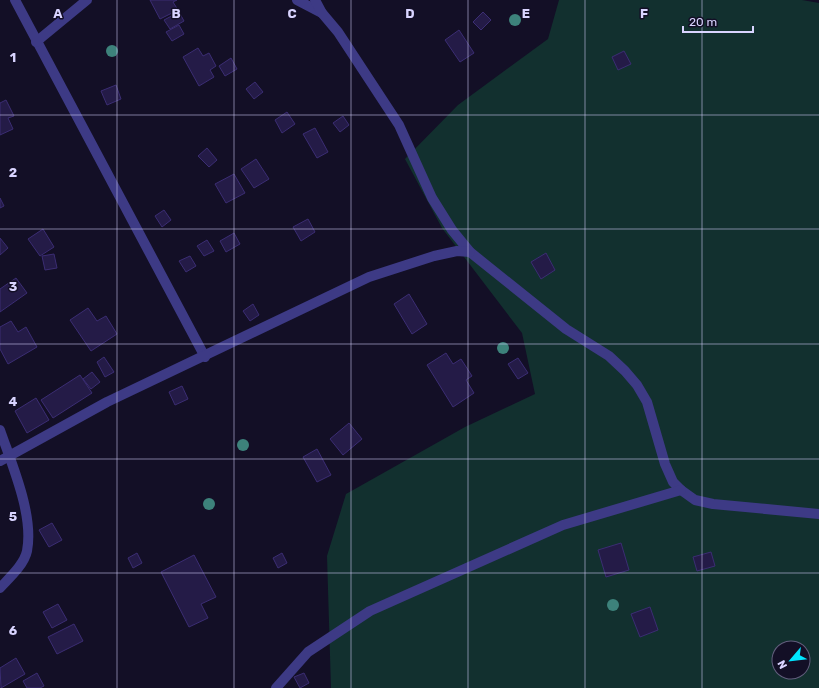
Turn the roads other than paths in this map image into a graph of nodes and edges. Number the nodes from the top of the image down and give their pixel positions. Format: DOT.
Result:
graph roads {
  1 [pos="15,0"];
  2 [pos="88,0"];
  3 [pos="297,0"];
  4 [pos="315,0"];
  5 [pos="322,13"];
  6 [pos="36,42"];
  7 [pos="470,252"];
  8 [pos="205,356"];
  9 [pos="0,430"];
  10 [pos="4,459"];
  11 [pos="681,490"];
  12 [pos="819,514"];
  13 [pos="0,588"];
  14 [pos="276,688"];
  1 -- 6 [label="street"];
  2 -- 6 [label="street"];
  3 -- 5 [label="street"];
  4 -- 5 [label="street"];
  5 -- 7 [label="street"];
  6 -- 8 [label="street"];
  7 -- 8 [label="street"];
  7 -- 11 [label="street"];
  8 -- 10 [label="street"];
  9 -- 10 [label="street"];
  10 -- 13 [label="street"];
  11 -- 12 [label="street"];
  11 -- 14 [label="street"];
}
